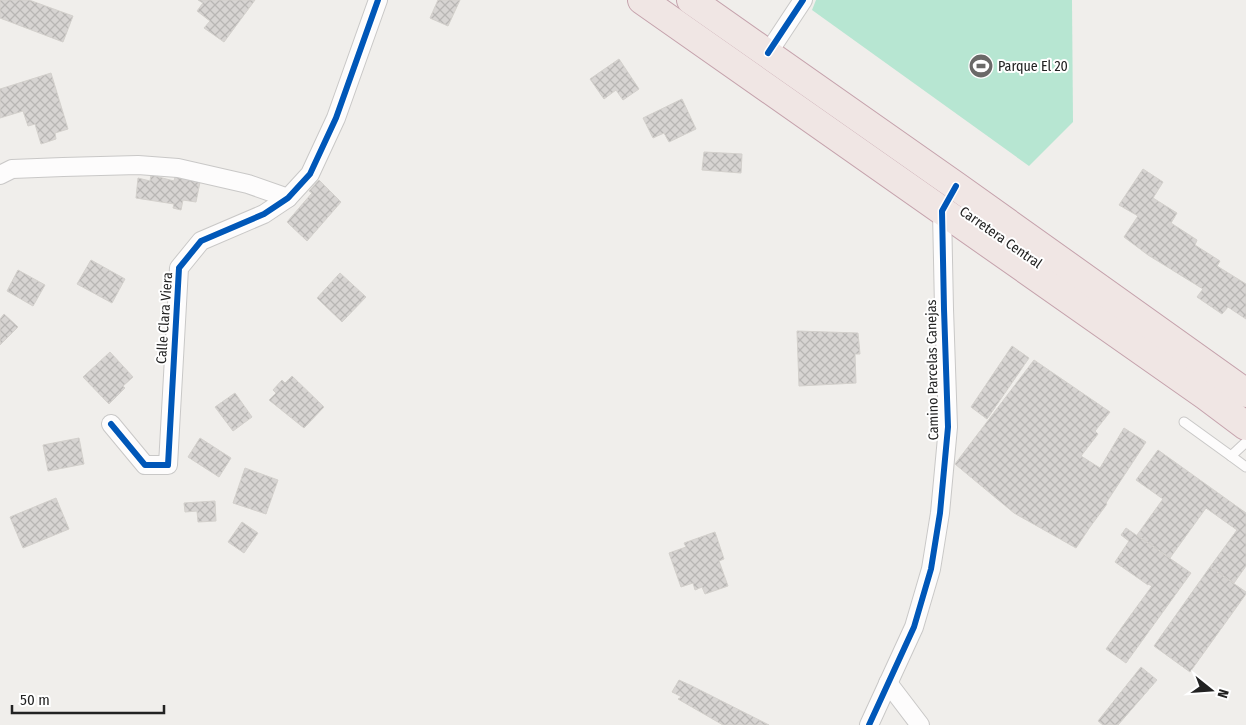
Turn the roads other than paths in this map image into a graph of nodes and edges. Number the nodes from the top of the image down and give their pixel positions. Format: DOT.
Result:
graph roads {
  1 [pos="378,0"];
  2 [pos="642,0"];
  3 [pos="690,0"];
  4 [pos="803,0"];
  5 [pos="768,54"];
  6 [pos="0,176"];
  7 [pos="956,186"];
  8 [pos="288,198"];
  9 [pos="942,211"];
  10 [pos="1246,393"];
  11 [pos="1184,422"];
  12 [pos="111,424"];
  13 [pos="1246,426"];
  14 [pos="1246,442"];
  15 [pos="1231,456"];
  16 [pos="1246,467"];
  17 [pos="888,683"];
  18 [pos="869,725"];
  19 [pos="920,725"];
  1 -- 8 [label="street, Calle Clara Viera"];
  2 -- 9 [label="highway, Carretera Central"];
  3 -- 5 [label="highway, Carretera Central"];
  4 -- 5 [label="street"];
  5 -- 7 [label="highway, Carretera Central"];
  6 -- 8 [label="street"];
  7 -- 9 [label="street"];
  7 -- 10 [label="highway, Carretera Central"];
  8 -- 12 [label="street, Calle Clara Viera"];
  9 -- 13 [label="highway, Carretera Central"];
  9 -- 17 [label="street, Camino Parcelas Canejas"];
  11 -- 15 [label="lane"];
  14 -- 15 [label="lane"];
  15 -- 16 [label="lane"];
  17 -- 18 [label="street, Camino Parcelas Canejas"];
  17 -- 19 [label="street"];
}
